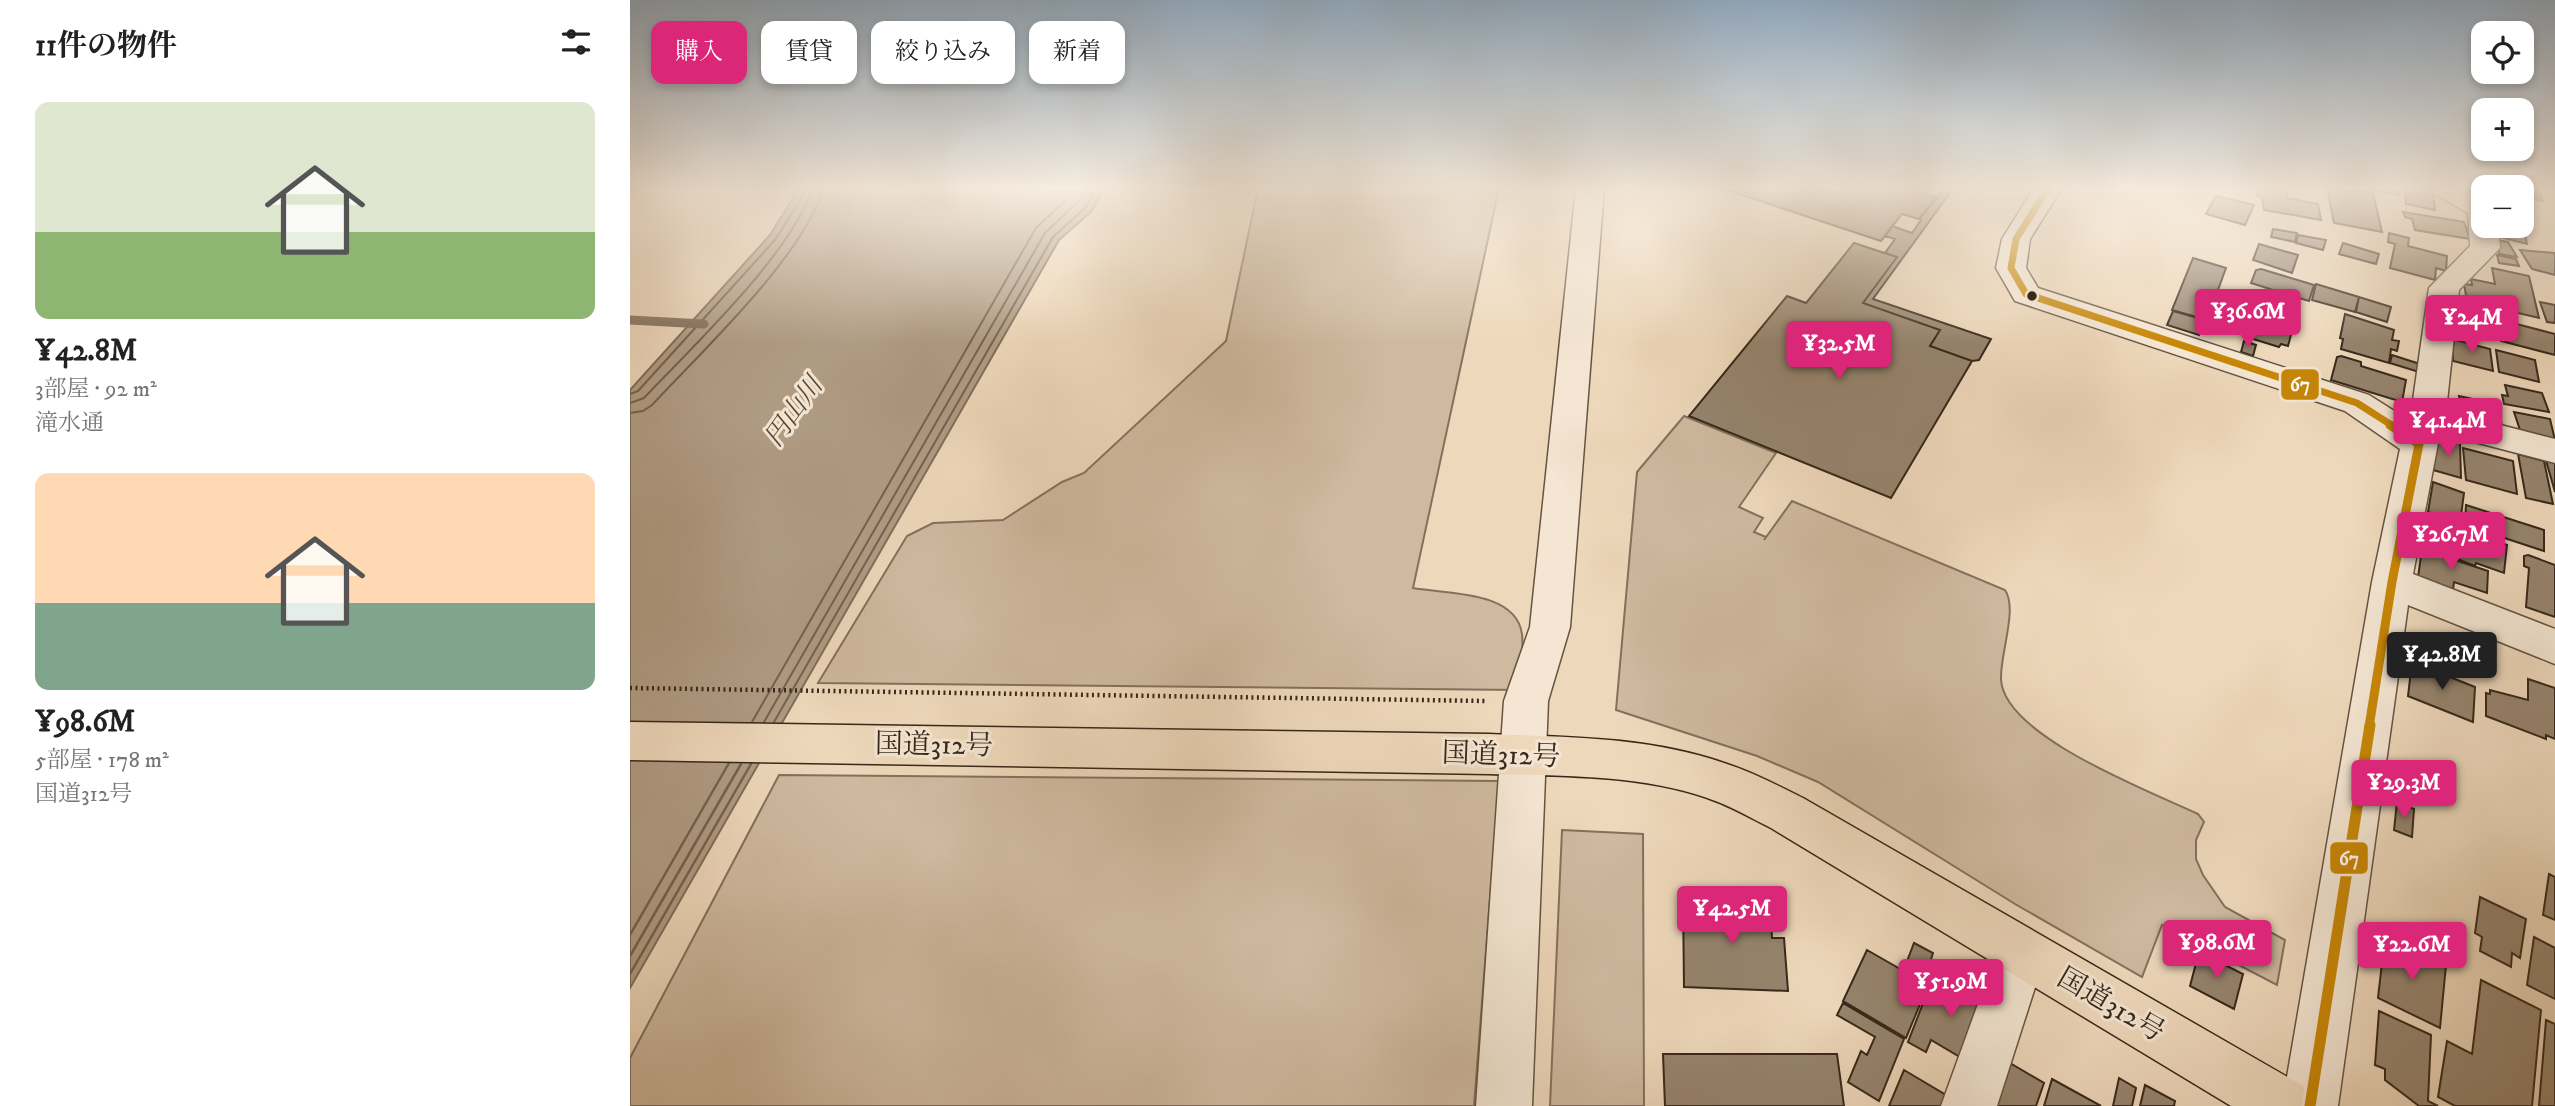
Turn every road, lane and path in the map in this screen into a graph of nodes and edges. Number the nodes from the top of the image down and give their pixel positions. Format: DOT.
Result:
graph roads {
  1 [pos="1585,240"];
  2 [pos="2016,240"];
  3 [pos="2484,240"];
  4 [pos="2424,431"];
  5 [pos="2555,452"];
  6 [pos="2392,582"];
  7 [pos="2555,647"];
  8 [pos="630,688"];
  9 [pos="1495,701"];
  10 [pos="630,741"];
  11 [pos="1505,754"];
  12 [pos="2021,953"];
  13 [pos="1504,1106"];
  14 [pos="1969,1106"];
  15 [pos="2283,1106"];
  16 [pos="2310,1106"];
  1 -- 11 [label="street"];
  2 -- 4 [label="street"];
  3 -- 4 [label="street"];
  4 -- 5 [label="street"];
  4 -- 6 [label="street"];
  6 -- 7 [label="street"];
  6 -- 16 [label="street"];
  8 -- 9 [label="path"];
  10 -- 11 [label="highway, 国道312号"];
  11 -- 12 [label="highway, 国道312号"];
  11 -- 13 [label="street"];
  12 -- 14 [label="street"];
  12 -- 15 [label="highway, 国道312号"];
}
